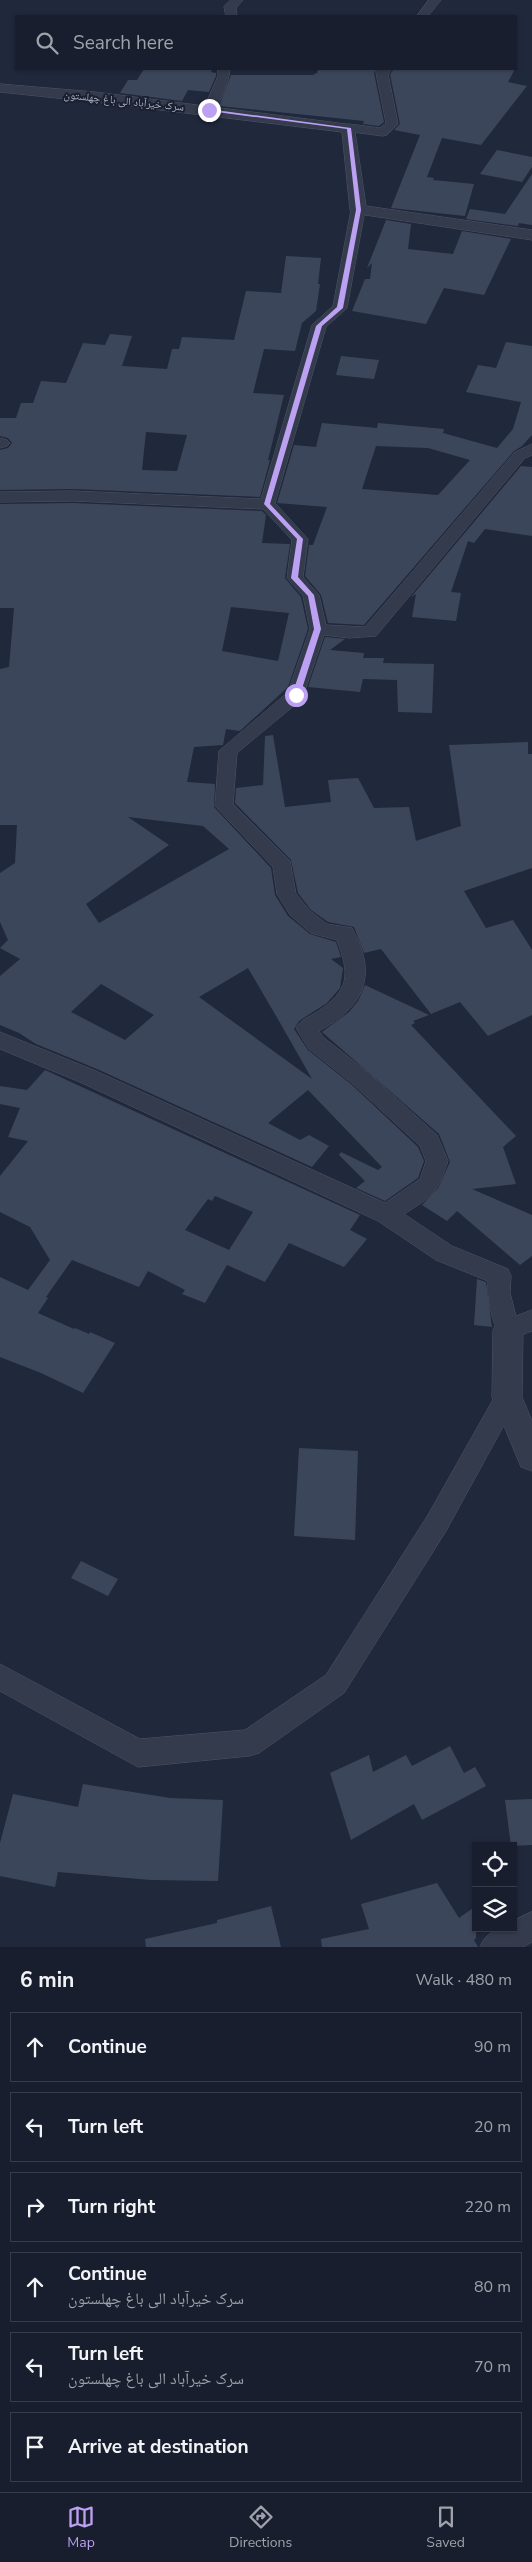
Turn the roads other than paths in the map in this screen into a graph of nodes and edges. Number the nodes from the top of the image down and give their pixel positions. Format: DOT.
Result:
graph roads {
  1 [pos="237,0"];
  2 [pos="435,0"];
  3 [pos="232,15"];
  4 [pos="423,15"];
  5 [pos="224,70"];
  6 [pos="385,70"];
  7 [pos="0,88"];
  8 [pos="209,110"];
  9 [pos="349,128"];
  10 [pos="358,210"];
  11 [pos="532,236"];
  12 [pos="532,449"];
  13 [pos="0,497"];
  14 [pos="267,504"];
  15 [pos="318,629"];
  16 [pos="0,1040"];
  17 [pos="386,1214"];
  18 [pos="520,1325"];
  19 [pos="507,1397"];
  20 [pos="532,1457"];
  21 [pos="0,1677"];
  22 [pos="532,1926"];
  23 [pos="494,1947"];
  1 -- 3 [label="street"];
  2 -- 4 [label="street"];
  5 -- 8 [label="street"];
  6 -- 9 [label="street"];
  7 -- 8 [label="street, سرک خیرآباد الی باغ چهلستون"];
  8 -- 9 [label="street, سرک خیرآباد الی باغ چهلستون"];
  9 -- 10 [label="street"];
  10 -- 11 [label="street"];
  10 -- 14 [label="street"];
  12 -- 15 [label="street"];
  13 -- 14 [label="street"];
  14 -- 15 [label="street"];
  15 -- 17 [label="street"];
  16 -- 17 [label="street"];
  17 -- 18 [label="street"];
  18 -- 19 [label="street"];
  19 -- 20 [label="street"];
  19 -- 21 [label="street"];
  22 -- 23 [label="street"];
}
